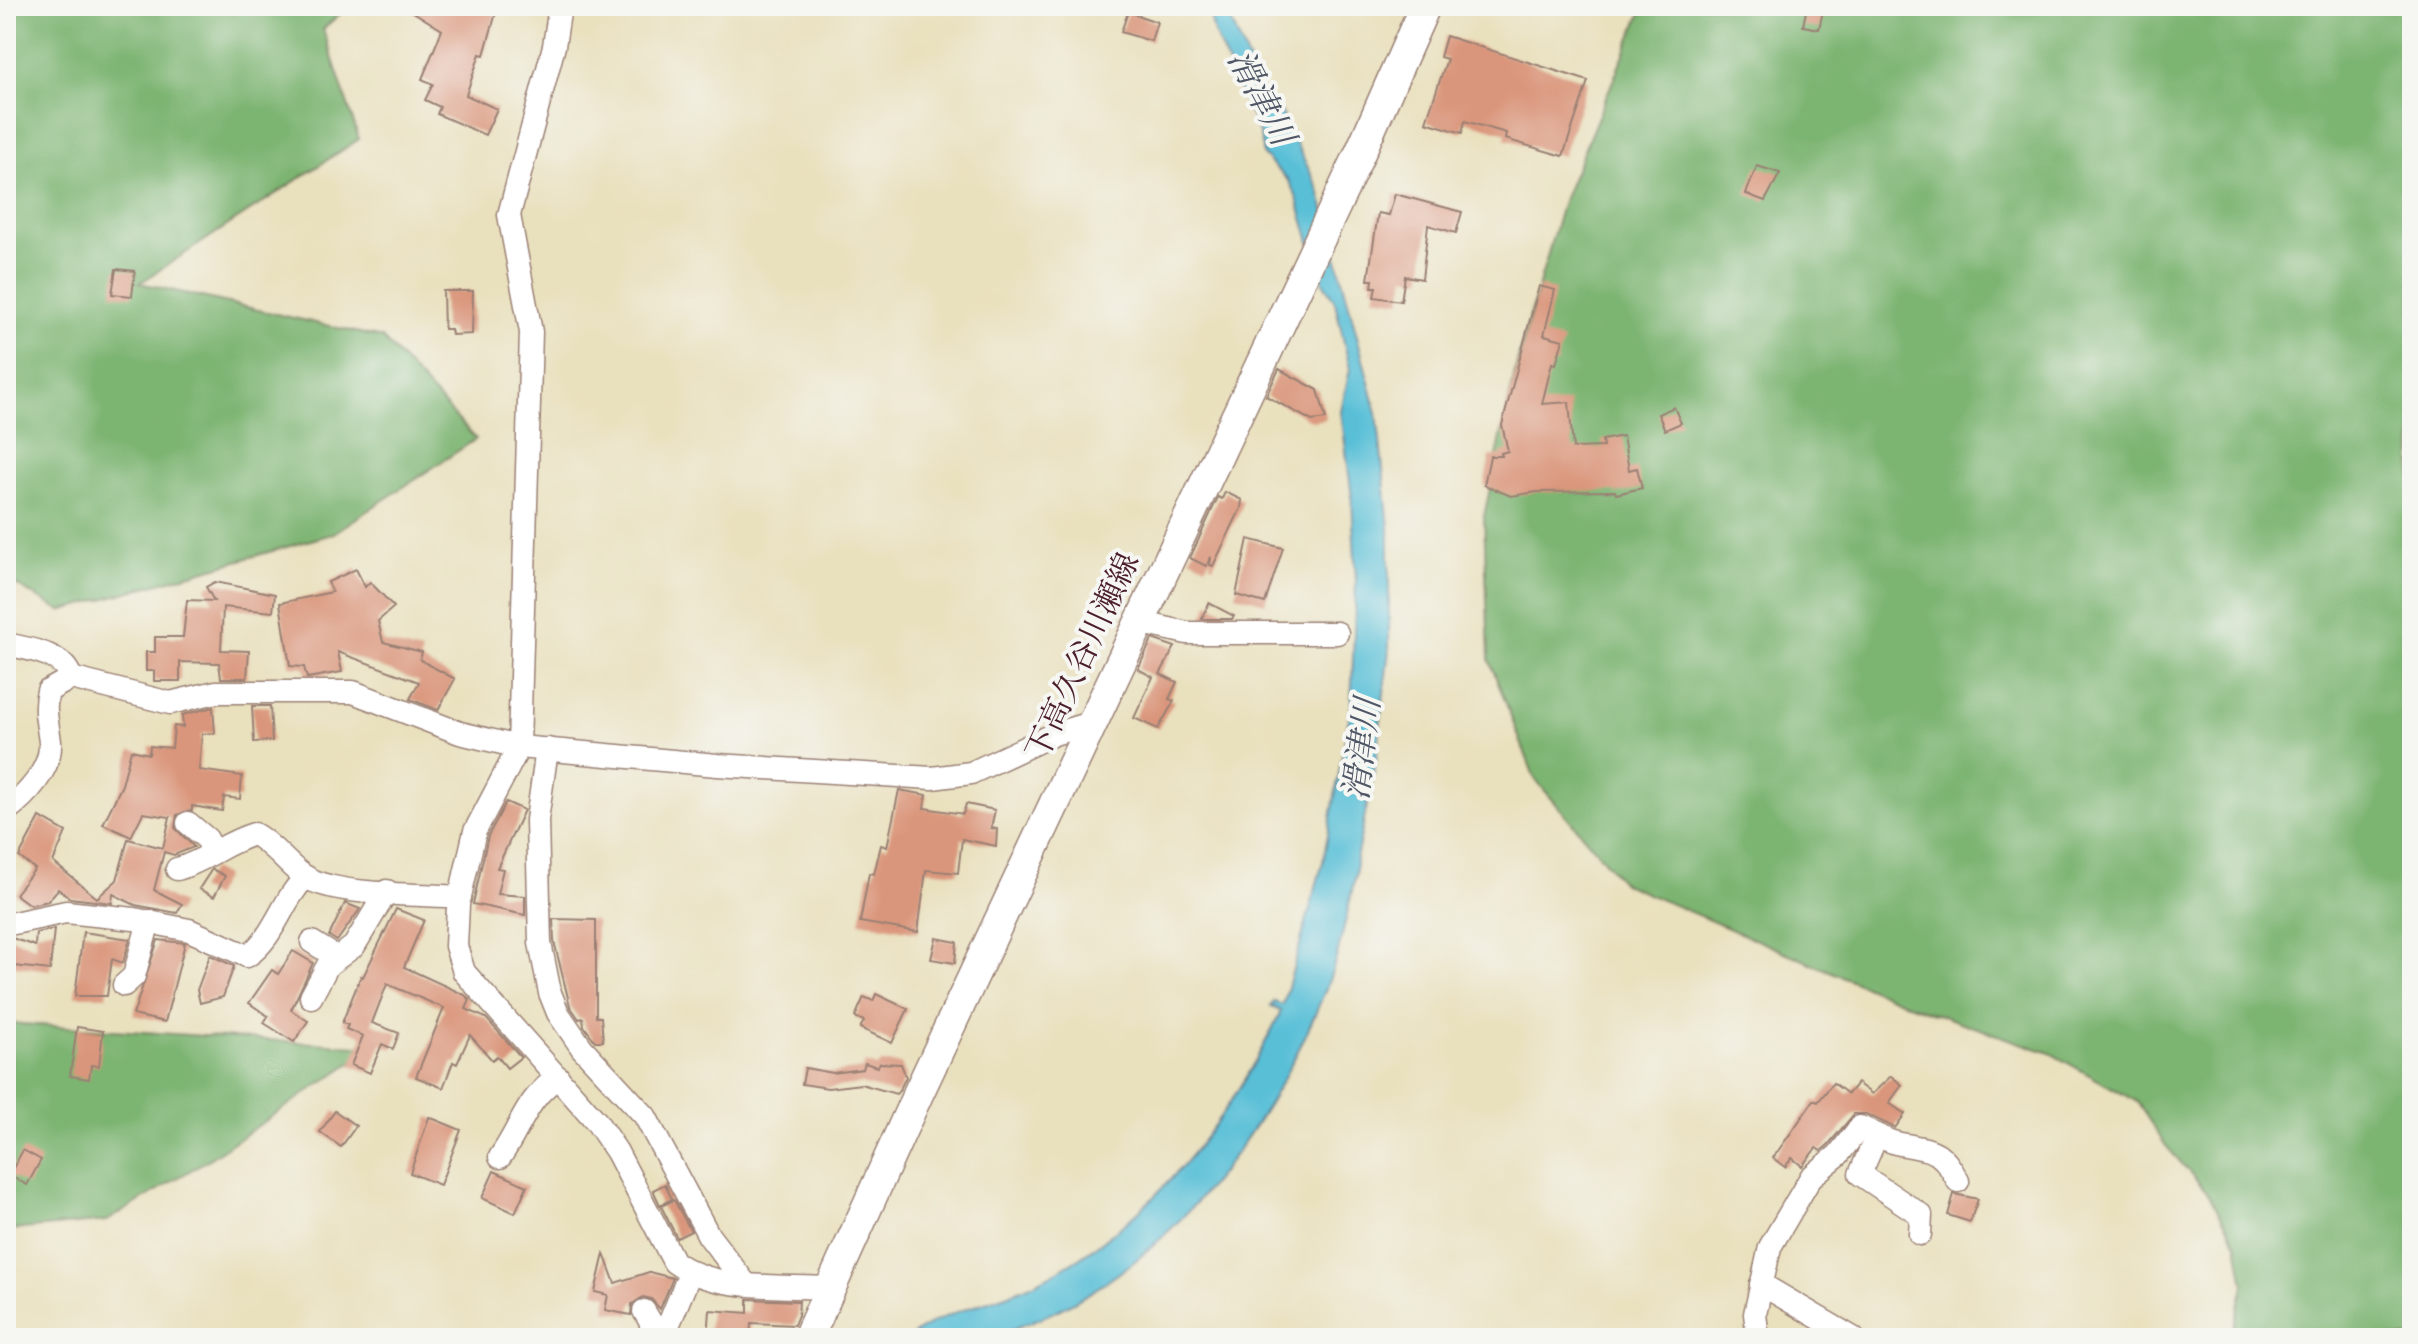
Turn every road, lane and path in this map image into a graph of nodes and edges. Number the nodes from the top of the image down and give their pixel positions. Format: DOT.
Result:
graph roads {
  1 [pos="560,6"];
  2 [pos="1425,6"];
  3 [pos="1138,622"];
  4 [pos="1337,633"];
  5 [pos="6,644"];
  6 [pos="71,678"];
  7 [pos="1090,723"];
  8 [pos="519,747"];
  9 [pos="547,749"];
  10 [pos="6,811"];
  11 [pos="188,823"];
  12 [pos="213,851"];
  13 [pos="177,869"];
  14 [pos="306,877"];
  15 [pos="387,891"];
  16 [pos="460,897"];
  17 [pos="149,921"];
  18 [pos="14,923"];
  19 [pos="312,942"];
  20 [pos="336,957"];
  21 [pos="124,985"];
  22 [pos="311,997"];
  23 [pos="558,1077"];
  24 [pos="1877,1135"];
  25 [pos="500,1157"];
  26 [pos="1958,1181"];
  27 [pos="1920,1234"];
  28 [pos="690,1273"];
  29 [pos="745,1283"];
  30 [pos="1761,1284"];
  31 [pos="829,1288"];
  32 [pos="644,1311"];
  33 [pos="654,1338"];
  34 [pos="663,1338"];
  35 [pos="808,1338"];
  36 [pos="1758,1338"];
  37 [pos="1853,1338"];
  1 -- 8 [label="street"];
  2 -- 3 [label="main road, 下高久谷川瀬線"];
  3 -- 4 [label="street"];
  3 -- 7 [label="main road, 下高久谷川瀬線"];
  5 -- 6 [label="street"];
  6 -- 8 [label="street"];
  6 -- 10 [label="street"];
  7 -- 9 [label="street"];
  7 -- 31 [label="main road, 下高久谷川瀬線"];
  8 -- 9 [label="street"];
  8 -- 16 [label="street"];
  9 -- 29 [label="street"];
  11 -- 12 [label="street"];
  12 -- 13 [label="street"];
  12 -- 14 [label="street"];
  14 -- 15 [label="street"];
  14 -- 17 [label="street"];
  15 -- 16 [label="street"];
  15 -- 20 [label="street"];
  16 -- 23 [label="street"];
  17 -- 18 [label="street"];
  17 -- 21 [label="street"];
  19 -- 20 [label="street"];
  20 -- 22 [label="street"];
  23 -- 25 [label="street"];
  23 -- 28 [label="street"];
  24 -- 26 [label="street"];
  24 -- 27 [label="street"];
  24 -- 30 [label="street"];
  28 -- 29 [label="street"];
  28 -- 34 [label="street"];
  29 -- 31 [label="street"];
  30 -- 36 [label="street"];
  30 -- 37 [label="street"];
  31 -- 35 [label="main road, 下高久谷川瀬線"];
  32 -- 33 [label="street"];
}
